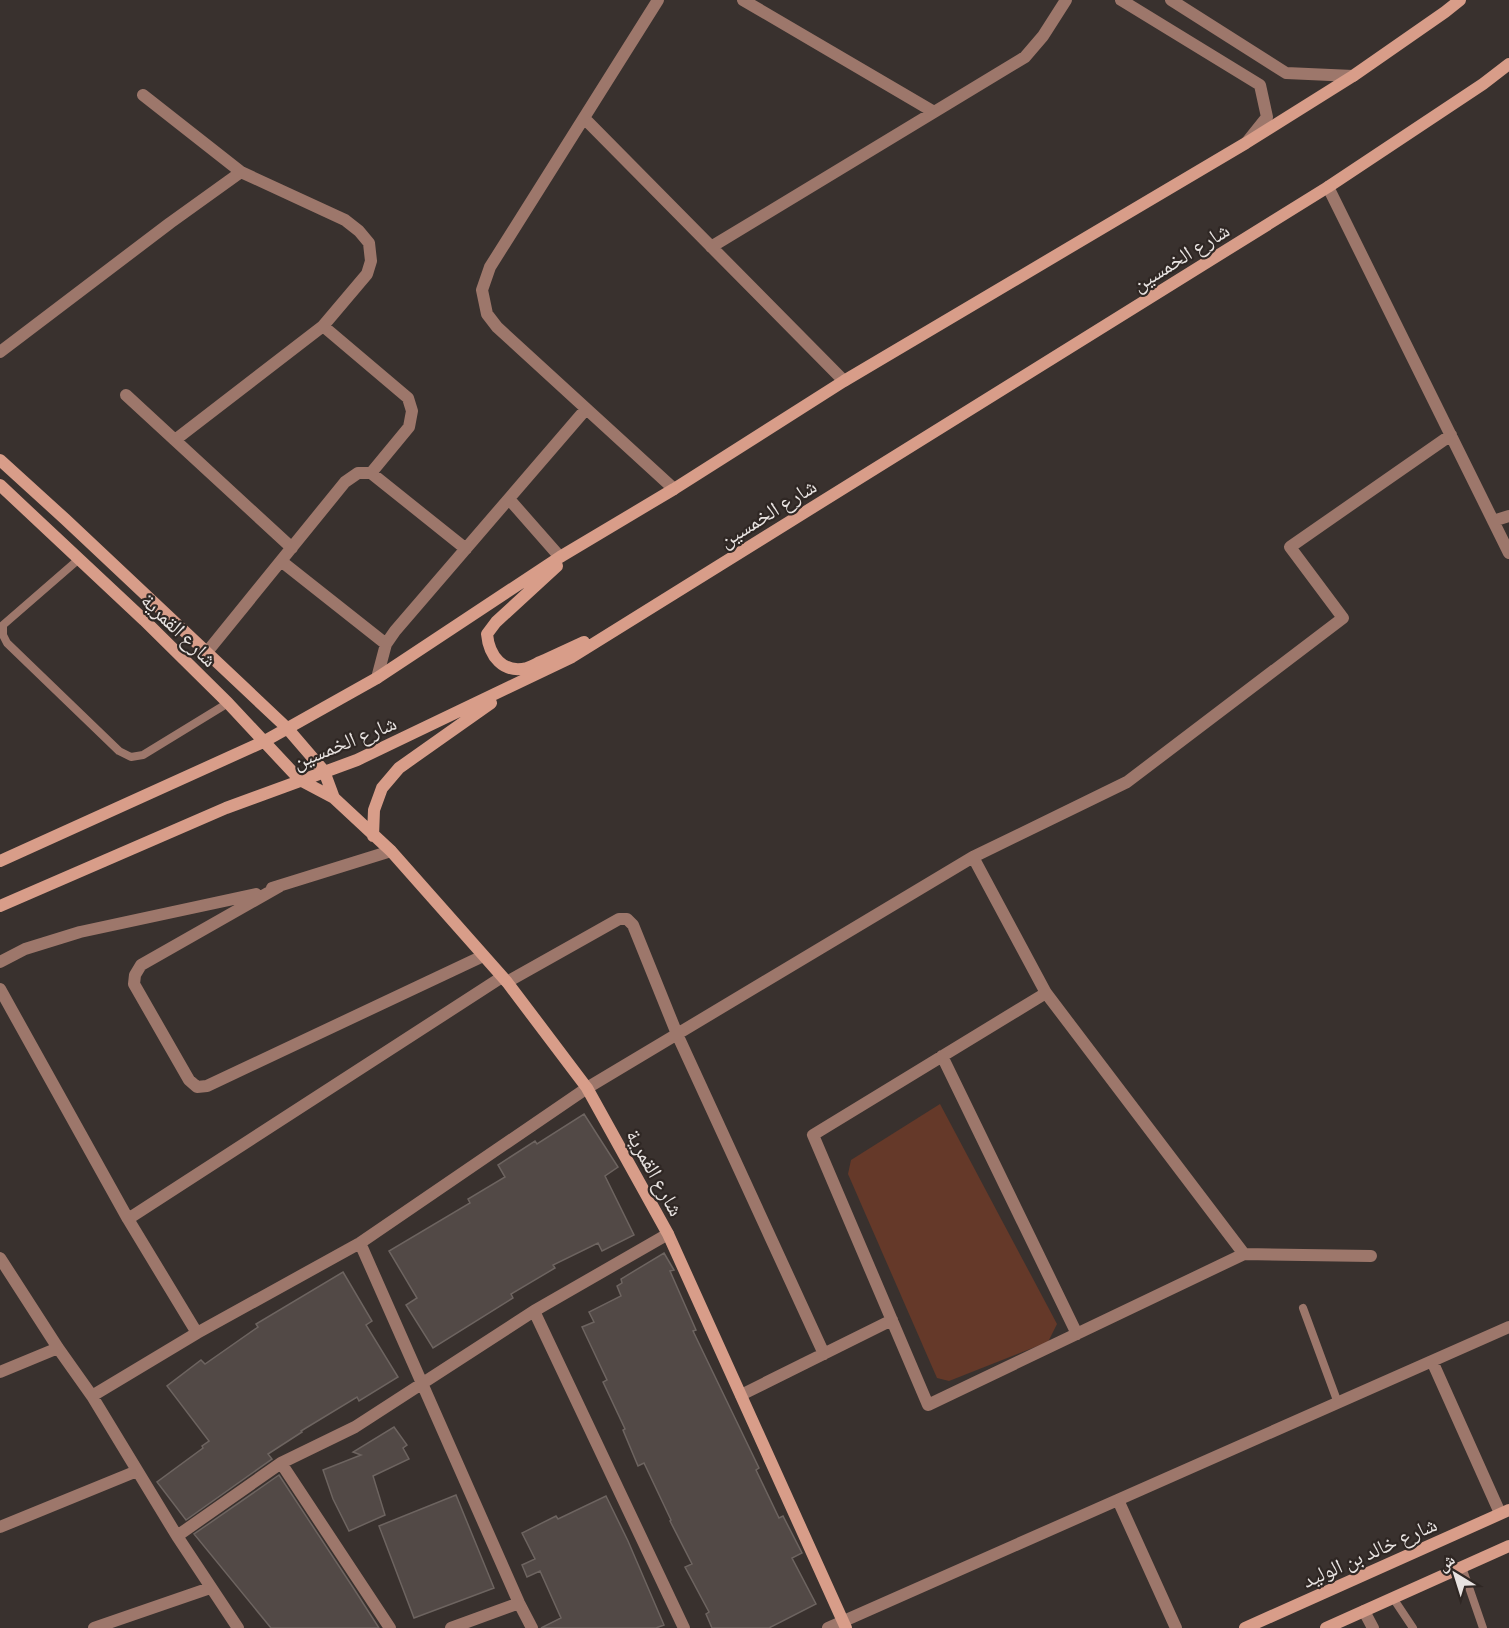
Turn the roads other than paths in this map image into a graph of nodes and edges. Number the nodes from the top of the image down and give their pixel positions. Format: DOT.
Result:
graph roads {
  1 [pos="658,0"];
  2 [pos="743,0"];
  3 [pos="1066,0"];
  4 [pos="1121,0"];
  5 [pos="1171,0"];
  6 [pos="1460,0"];
  7 [pos="1509,64"];
  8 [pos="1353,76"];
  9 [pos="143,95"];
  10 [pos="934,112"];
  11 [pos="584,118"];
  12 [pos="1246,143"];
  13 [pos="241,172"];
  14 [pos="1328,187"];
  15 [pos="711,247"];
  16 [pos="323,326"];
  17 [pos="0,352"];
  18 [pos="844,381"];
  19 [pos="126,395"];
  20 [pos="586,409"];
  21 [pos="1450,435"];
  22 [pos="175,440"];
  23 [pos="0,460"];
  24 [pos="371,473"];
  25 [pos="0,485"];
  26 [pos="674,489"];
  27 [pos="509,500"];
  28 [pos="1509,516"];
  29 [pos="1493,521"];
  30 [pos="580,545"];
  31 [pos="292,548"];
  32 [pos="466,549"];
  33 [pos="1509,553"];
  34 [pos="560,557"];
  35 [pos="79,559"];
  36 [pos="281,561"];
  37 [pos="629,621"];
  38 [pos="386,644"];
  39 [pos="207,652"];
  40 [pos="377,678"];
  41 [pos="519,684"];
  42 [pos="228,703"];
  43 [pos="287,728"];
  44 [pos="263,742"];
  45 [pos="324,771"];
  46 [pos="300,780"];
  47 [pos="334,798"];
  48 [pos="373,836"];
  49 [pos="391,851"];
  50 [pos="973,857"];
  51 [pos="0,861"];
  52 [pos="280,886"];
  53 [pos="0,906"];
  54 [pos="483,956"];
  55 [pos="0,963"];
  56 [pos="504,979"];
  57 [pos="0,989"];
  58 [pos="1046,993"];
  59 [pos="677,1034"];
  60 [pos="942,1056"];
  61 [pos="587,1088"];
  62 [pos="128,1219"];
  63 [pos="668,1234"];
  64 [pos="360,1243"];
  65 [pos="1244,1254"];
  66 [pos="1371,1256"];
  67 [pos="0,1258"];
  68 [pos="1303,1308"];
  69 [pos="534,1311"];
  70 [pos="892,1320"];
  71 [pos="1509,1327"];
  72 [pos="196,1333"];
  73 [pos="1077,1334"];
  74 [pos="58,1348"];
  75 [pos="824,1354"];
  76 [pos="1432,1361"];
  77 [pos="0,1372"];
  78 [pos="422,1383"];
  79 [pos="741,1395"];
  80 [pos="92,1396"];
  81 [pos="1338,1403"];
  82 [pos="281,1462"];
  83 [pos="137,1472"];
  84 [pos="1118,1500"];
  85 [pos="1505,1512"];
  86 [pos="0,1527"];
  87 [pos="177,1536"];
  88 [pos="1509,1546"];
  89 [pos="1462,1567"];
  90 [pos="210,1588"];
  91 [pos="1393,1598"];
  92 [pos="519,1603"];
  93 [pos="1364,1611"];
  94 [pos="845,1625"];
  95 [pos="94,1628"];
  96 [pos="238,1628"];
  97 [pos="390,1628"];
  98 [pos="451,1628"];
  99 [pos="532,1628"];
  100 [pos="684,1628"];
  101 [pos="828,1628"];
  102 [pos="1176,1628"];
  103 [pos="1245,1628"];
  104 [pos="1326,1628"];
  105 [pos="1373,1628"];
  106 [pos="1413,1628"];
  107 [pos="1483,1628"];
  1 -- 11 [label="street"];
  2 -- 10 [label="street"];
  3 -- 10 [label="street"];
  4 -- 12 [label="street"];
  5 -- 8 [label="street"];
  6 -- 8 [label="street, شارع الخمسين"];
  7 -- 14 [label="street, شارع الخمسين"];
  8 -- 12 [label="street, شارع الخمسين"];
  9 -- 13 [label="street"];
  10 -- 15 [label="street"];
  11 -- 15 [label="street"];
  11 -- 20 [label="street"];
  12 -- 18 [label="street, شارع الخمسين"];
  13 -- 16 [label="street"];
  13 -- 17 [label="street"];
  14 -- 21 [label="street"];
  14 -- 37 [label="street, شارع الخمسين"];
  15 -- 18 [label="street"];
  16 -- 22 [label="street"];
  16 -- 24 [label="street"];
  18 -- 26 [label="street, شارع الخمسين"];
  19 -- 22 [label="street"];
  20 -- 26 [label="street"];
  20 -- 27 [label="street"];
  21 -- 29 [label="street"];
  21 -- 50 [label="street"];
  22 -- 31 [label="street"];
  23 -- 39 [label="street"];
  24 -- 31 [label="street"];
  24 -- 32 [label="street"];
  25 -- 35 [label="street, شارع القمرية"];
  26 -- 30 [label="street, شارع الخمسين"];
  27 -- 32 [label="street"];
  27 -- 34 [label="street"];
  28 -- 29 [label="street"];
  29 -- 33 [label="street"];
  30 -- 34 [label="street, شارع الخمسين"];
  30 -- 37 [label="street"];
  31 -- 36 [label="street"];
  32 -- 38 [label="street"];
  34 -- 40 [label="street, شارع الخمسين"];
  35 -- 42 [label="street, شارع القمرية"];
  35 -- 42 [label="lane"];
  36 -- 38 [label="street"];
  36 -- 39 [label="street"];
  37 -- 41 [label="street, شارع الخمسين"];
  38 -- 40 [label="street"];
  39 -- 43 [label="street"];
  40 -- 43 [label="street, شارع الخمسين"];
  41 -- 45 [label="street, شارع الخمسين"];
  41 -- 48 [label="street"];
  42 -- 44 [label="street, شارع القمرية"];
  43 -- 44 [label="street, شارع الخمسين"];
  43 -- 45 [label="street"];
  44 -- 46 [label="street, شارع القمرية"];
  44 -- 51 [label="street, شارع الخمسين"];
  45 -- 46 [label="street, شارع الخمسين"];
  45 -- 47 [label="street, شارع القمرية"];
  46 -- 47 [label="street, شارع القمرية"];
  46 -- 53 [label="street, شارع الخمسين"];
  47 -- 48 [label="street, شارع القمرية"];
  48 -- 49 [label="street, شارع القمرية"];
  49 -- 52 [label="street"];
  49 -- 54 [label="street, شارع القمرية"];
  50 -- 58 [label="street"];
  50 -- 59 [label="street"];
  52 -- 54 [label="street"];
  52 -- 55 [label="street"];
  54 -- 56 [label="street, شارع القمرية"];
  56 -- 59 [label="street"];
  56 -- 61 [label="street, شارع القمرية"];
  56 -- 62 [label="street"];
  57 -- 62 [label="street"];
  58 -- 60 [label="street"];
  58 -- 65 [label="street"];
  59 -- 61 [label="street"];
  59 -- 75 [label="street"];
  60 -- 70 [label="street"];
  60 -- 73 [label="street"];
  61 -- 63 [label="street, شارع القمرية"];
  61 -- 64 [label="street"];
  62 -- 72 [label="street"];
  63 -- 69 [label="street"];
  63 -- 79 [label="street, شارع القمرية"];
  64 -- 72 [label="street"];
  64 -- 78 [label="street"];
  65 -- 66 [label="street"];
  65 -- 73 [label="street"];
  67 -- 74 [label="street"];
  68 -- 81 [label="lane"];
  69 -- 78 [label="street"];
  69 -- 100 [label="street"];
  70 -- 73 [label="street"];
  70 -- 75 [label="street"];
  71 -- 76 [label="street"];
  72 -- 80 [label="street"];
  74 -- 77 [label="street"];
  74 -- 80 [label="street"];
  75 -- 79 [label="street"];
  76 -- 81 [label="street"];
  76 -- 85 [label="street"];
  78 -- 82 [label="street"];
  78 -- 92 [label="street"];
  79 -- 94 [label="street, شارع القمرية"];
  80 -- 83 [label="street"];
  81 -- 84 [label="street"];
  82 -- 87 [label="street"];
  82 -- 97 [label="street"];
  83 -- 86 [label="street"];
  83 -- 87 [label="street"];
  84 -- 94 [label="street"];
  84 -- 102 [label="street"];
  85 -- 103 [label="street, شارع خالد بن الوليد"];
  87 -- 90 [label="street"];
  88 -- 89 [label="street"];
  89 -- 91 [label="street"];
  89 -- 107 [label="lane"];
  90 -- 95 [label="street"];
  90 -- 96 [label="street"];
  91 -- 93 [label="street"];
  91 -- 106 [label="lane"];
  92 -- 98 [label="street"];
  92 -- 99 [label="street"];
  93 -- 104 [label="street"];
  93 -- 105 [label="street"];
  94 -- 101 [label="street"];
}
